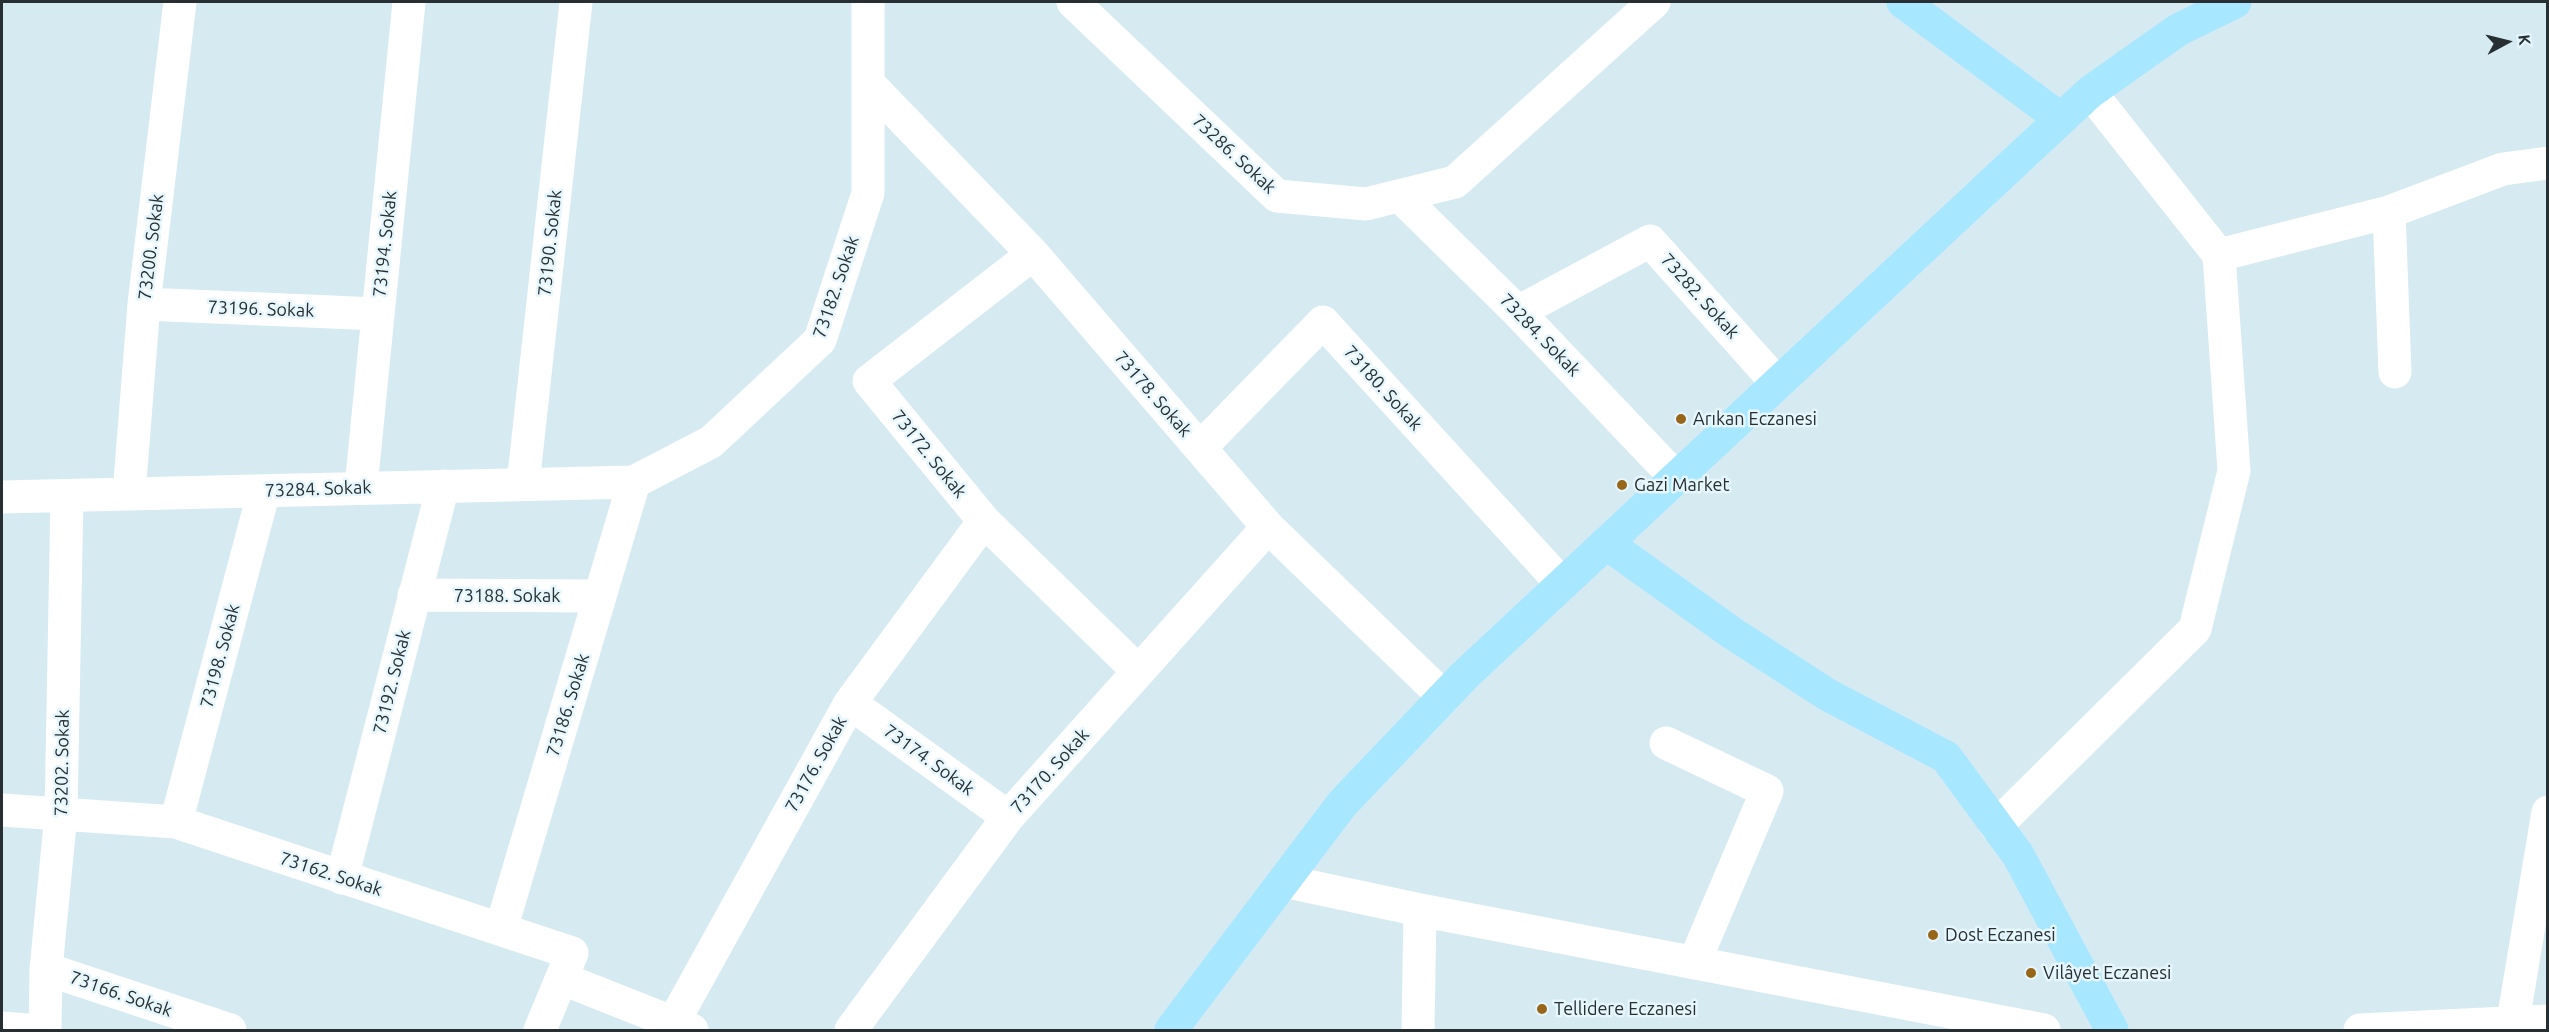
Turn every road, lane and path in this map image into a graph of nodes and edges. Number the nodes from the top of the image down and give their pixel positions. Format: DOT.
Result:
graph roads {
  1 [pos="180,2"];
  2 [pos="409,2"];
  3 [pos="576,2"];
  4 [pos="868,2"];
  5 [pos="1073,2"];
  6 [pos="1654,2"];
  7 [pos="1903,2"];
  8 [pos="2235,2"];
  9 [pos="869,84"];
  10 [pos="2090,92"];
  11 [pos="2061,119"];
  12 [pos="2547,163"];
  13 [pos="1400,196"];
  14 [pos="2389,212"];
  15 [pos="1033,254"];
  16 [pos="2219,255"];
  17 [pos="144,304"];
  18 [pos="1518,312"];
  19 [pos="378,314"];
  20 [pos="2395,372"];
  21 [pos="1777,383"];
  22 [pos="1200,448"];
  23 [pos="1676,478"];
  24 [pos="634,482"];
  25 [pos="524,484"];
  26 [pos="443,486"];
  27 [pos="360,487"];
  28 [pos="264,491"];
  29 [pos="129,494"];
  30 [pos="67,496"];
  31 [pos="2,497"];
  32 [pos="984,521"];
  33 [pos="1268,527"];
  34 [pos="1606,543"];
  35 [pos="1562,584"];
  36 [pos="414,595"];
  37 [pos="600,596"];
  38 [pos="1138,671"];
  39 [pos="1444,697"];
  40 [pos="850,703"];
  41 [pos="1666,743"];
  42 [pos="2,810"];
  43 [pos="2547,812"];
  44 [pos="61,814"];
  45 [pos="1008,817"];
  46 [pos="176,822"];
  47 [pos="1996,826"];
  48 [pos="342,878"];
  49 [pos="1284,881"];
  50 [pos="1420,910"];
  51 [pos="501,929"];
  52 [pos="1694,963"];
  53 [pos="46,969"];
  54 [pos="563,979"];
  55 [pos="2513,1021"];
  56 [pos="2547,1021"];
  57 [pos="683,1027"];
  58 [pos="2,1028"];
  59 [pos="28,1030"];
  60 [pos="45,1030"];
  61 [pos="230,1030"];
  62 [pos="540,1030"];
  63 [pos="851,1030"];
  64 [pos="1171,1030"];
  65 [pos="1418,1030"];
  66 [pos="2044,1030"];
  67 [pos="2112,1030"];
  68 [pos="2360,1030"];
  1 -- 17 [label="street, 73200. Sokak"];
  2 -- 19 [label="street, 73194. Sokak"];
  3 -- 25 [label="street, 73190. Sokak"];
  4 -- 9 [label="street, 73182. Sokak"];
  5 -- 13 [label="street, 73286. Sokak"];
  6 -- 13 [label="street, 73286. Sokak"];
  7 -- 11 [label="main road"];
  8 -- 10 [label="main road"];
  9 -- 15 [label="street, 73178. Sokak"];
  9 -- 24 [label="street, 73182. Sokak"];
  10 -- 11 [label="main road"];
  10 -- 16 [label="street"];
  11 -- 21 [label="main road"];
  12 -- 14 [label="street"];
  13 -- 18 [label="street, 73284. Sokak"];
  14 -- 16 [label="street"];
  14 -- 20 [label="street"];
  15 -- 22 [label="street, 73178. Sokak"];
  15 -- 32 [label="street, 73172. Sokak"];
  16 -- 47 [label="street"];
  17 -- 19 [label="street, 73196. Sokak"];
  17 -- 29 [label="street, 73200. Sokak"];
  18 -- 21 [label="street, 73282. Sokak"];
  18 -- 23 [label="street, 73284. Sokak"];
  19 -- 27 [label="street, 73194. Sokak"];
  21 -- 23 [label="main road"];
  22 -- 33 [label="street, 73178. Sokak"];
  22 -- 35 [label="street, 73180. Sokak"];
  23 -- 34 [label="main road"];
  24 -- 25 [label="street, 73284. Sokak"];
  24 -- 37 [label="street, 73186. Sokak"];
  25 -- 26 [label="street, 73284. Sokak"];
  26 -- 27 [label="street, 73284. Sokak"];
  26 -- 36 [label="street, 73192. Sokak"];
  27 -- 28 [label="street, 73284. Sokak"];
  28 -- 29 [label="street, 73284. Sokak"];
  28 -- 46 [label="street, 73198. Sokak"];
  29 -- 30 [label="street, 73284. Sokak"];
  30 -- 31 [label="street, 73284. Sokak"];
  30 -- 44 [label="street, 73202. Sokak"];
  32 -- 38 [label="street, 73172. Sokak"];
  32 -- 40 [label="street, 73176. Sokak"];
  33 -- 38 [label="street, 73170. Sokak"];
  33 -- 39 [label="street, 73178. Sokak"];
  34 -- 35 [label="main road"];
  34 -- 47 [label="main road"];
  35 -- 39 [label="main road"];
  36 -- 37 [label="street, 73188. Sokak"];
  36 -- 48 [label="street, 73192. Sokak"];
  37 -- 51 [label="street, 73186. Sokak"];
  38 -- 45 [label="street, 73170. Sokak"];
  39 -- 49 [label="main road"];
  40 -- 45 [label="street, 73174. Sokak"];
  40 -- 57 [label="street, 73176. Sokak"];
  41 -- 52 [label="street"];
  42 -- 44 [label="street, 73162. Sokak"];
  43 -- 55 [label="street"];
  44 -- 46 [label="street, 73162. Sokak"];
  44 -- 53 [label="street, 73202. Sokak"];
  45 -- 63 [label="street, 73170. Sokak"];
  46 -- 48 [label="street, 73162. Sokak"];
  47 -- 67 [label="main road"];
  48 -- 51 [label="street, 73162. Sokak"];
  49 -- 50 [label="street"];
  49 -- 64 [label="main road"];
  50 -- 52 [label="street"];
  50 -- 65 [label="street"];
  51 -- 54 [label="street, 73162. Sokak"];
  52 -- 66 [label="street"];
  53 -- 60 [label="street, 73202. Sokak"];
  53 -- 61 [label="street, 73166. Sokak"];
  54 -- 57 [label="street"];
  54 -- 62 [label="street, 73162. Sokak"];
  55 -- 56 [label="street"];
  55 -- 68 [label="street"];
  58 -- 59 [label="street"];
}
